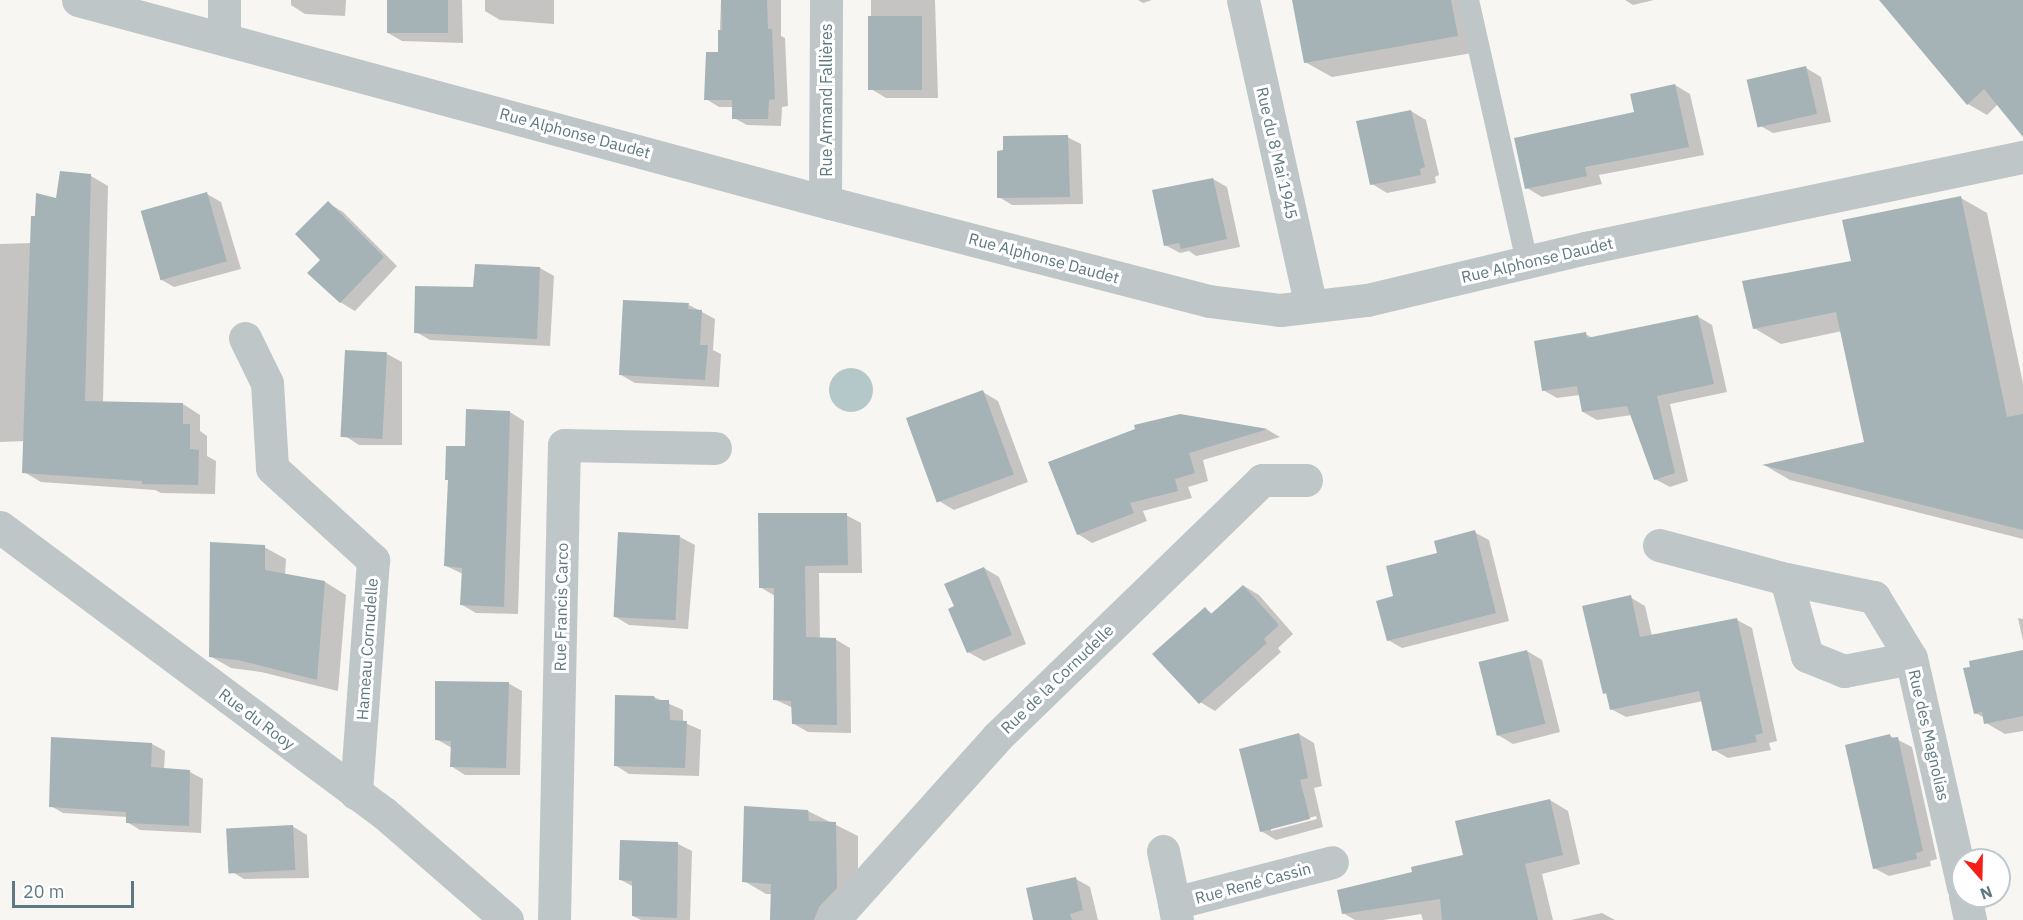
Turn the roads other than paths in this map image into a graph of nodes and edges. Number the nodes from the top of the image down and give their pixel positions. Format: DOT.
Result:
graph roads {
  1 [pos="78,0"];
  2 [pos="224,0"];
  3 [pos="826,0"];
  4 [pos="1243,0"];
  5 [pos="1468,0"];
  6 [pos="224,38"];
  7 [pos="2023,157"];
  8 [pos="825,201"];
  9 [pos="1527,262"];
  10 [pos="1311,306"];
  11 [pos="245,338"];
  12 [pos="715,448"];
  13 [pos="1306,480"];
  14 [pos="0,527"];
  15 [pos="1659,545"];
  16 [pos="1786,579"];
  17 [pos="1911,658"];
  18 [pos="356,793"];
  19 [pos="1954,848"];
  20 [pos="1163,851"];
  21 [pos="1332,862"];
  22 [pos="1175,912"];
  23 [pos="507,920"];
  24 [pos="554,920"];
  25 [pos="833,920"];
  1 -- 6 [label="street, Rue Alphonse Daudet"];
  2 -- 6 [label="street"];
  3 -- 8 [label="street, Rue Armand Fallières"];
  4 -- 10 [label="street, Rue du 8 Mai 1945"];
  5 -- 9 [label="lane"];
  6 -- 8 [label="street, Rue Alphonse Daudet"];
  7 -- 9 [label="street, Rue Alphonse Daudet"];
  8 -- 10 [label="street, Rue Alphonse Daudet"];
  9 -- 10 [label="street, Rue Alphonse Daudet"];
  11 -- 18 [label="street, Hameau Cornudelle"];
  12 -- 24 [label="street, Rue Francis Carco"];
  13 -- 25 [label="street, Rue de la Cornudelle"];
  14 -- 18 [label="street, Rue du Rooy"];
  15 -- 16 [label="street, Rue des Magnolias"];
  16 -- 17 [label="street, Rue des Magnolias"];
  16 -- 17 [label="street"];
  17 -- 19 [label="street, Rue des Magnolias"];
  18 -- 23 [label="street, Rue du Rooy"];
  20 -- 22 [label="street, Rue René Cassin"];
  21 -- 22 [label="street, Rue René Cassin"];
}
